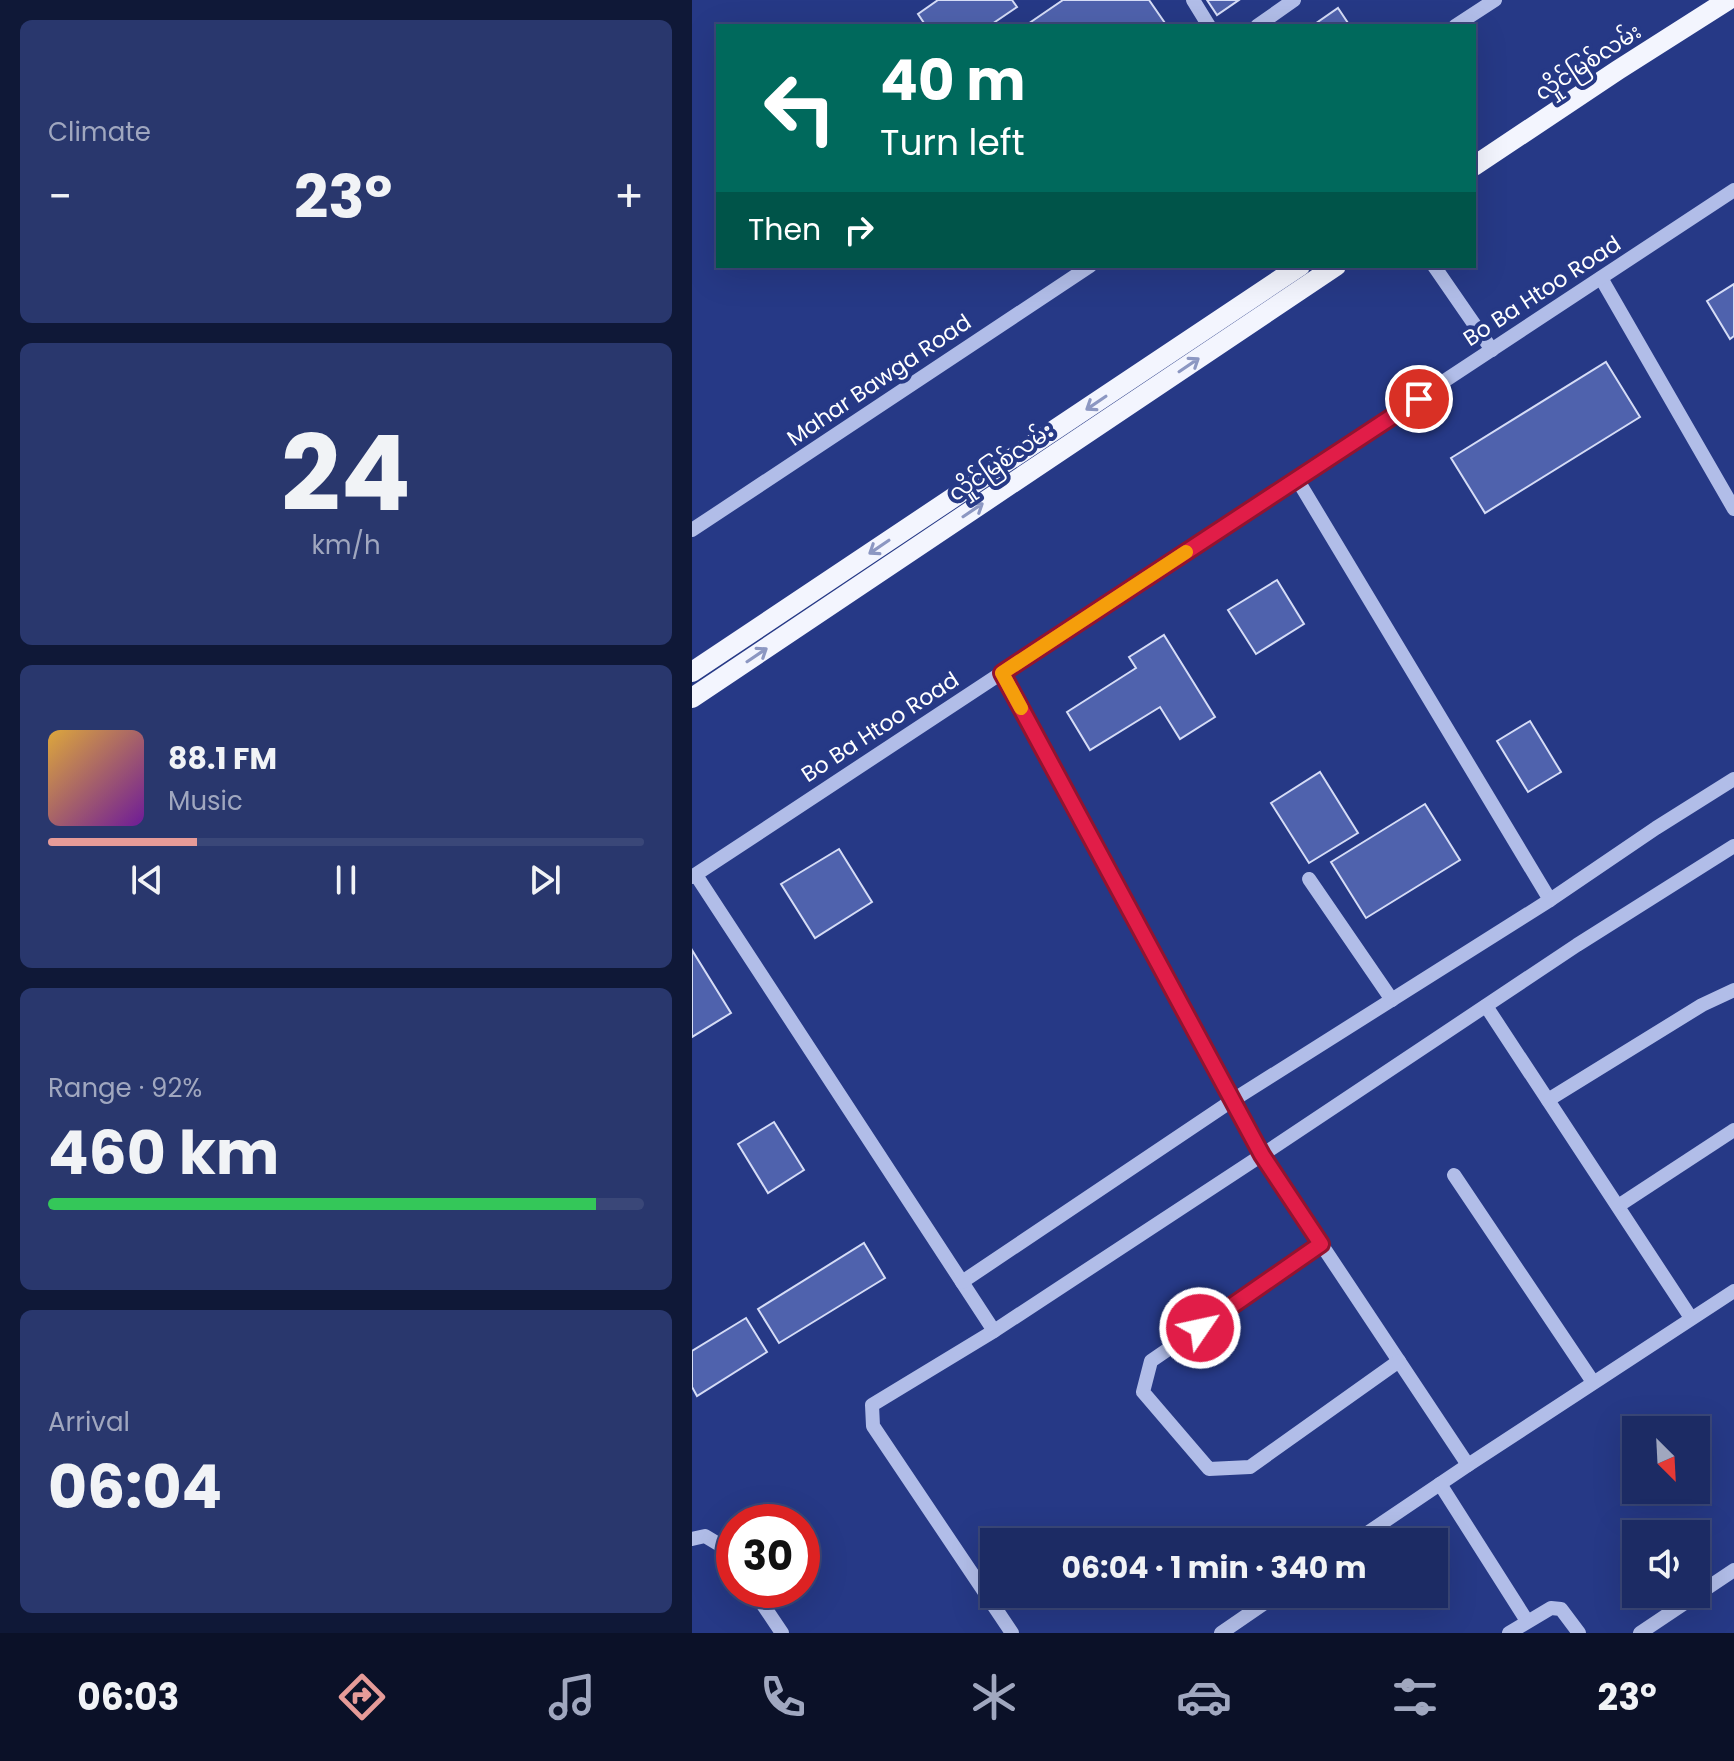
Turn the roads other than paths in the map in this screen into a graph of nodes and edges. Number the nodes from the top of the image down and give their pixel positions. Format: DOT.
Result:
graph roads {
  1 [pos="1193,0"];
  2 [pos="1294,0"];
  3 [pos="1495,0"];
  4 [pos="1728,0"];
  5 [pos="1208,24"];
  6 [pos="1260,24"];
  7 [pos="1458,24"];
  8 [pos="1476,165"];
  9 [pos="1734,190"];
  10 [pos="1087,268"];
  11 [pos="1297,268"];
  12 [pos="1333,268"];
  13 [pos="1435,268"];
  14 [pos="1601,278"];
  15 [pos="1492,350"];
  16 [pos="1297,479"];
  17 [pos="1734,509"];
  18 [pos="692,530"];
  19 [pos="692,672"];
  20 [pos="1002,673"];
  21 [pos="692,698"];
  22 [pos="1734,779"];
  23 [pos="1734,846"];
  24 [pos="694,876"];
  25 [pos="1309,879"];
  26 [pos="1550,900"];
  27 [pos="1734,990"];
  28 [pos="1392,1000"];
  29 [pos="1486,1006"];
  30 [pos="1233,1100"];
  31 [pos="1548,1100"];
  32 [pos="1734,1130"];
  33 [pos="1262,1155"];
  34 [pos="1454,1175"];
  35 [pos="1618,1206"];
  36 [pos="1321,1244"];
  37 [pos="962,1282"];
  38 [pos="1734,1291"];
  39 [pos="1691,1318"];
  40 [pos="994,1331"];
  41 [pos="1399,1361"];
  42 [pos="1593,1382"];
  43 [pos="1468,1465"];
  44 [pos="1440,1484"];
  45 [pos="1375,1528"];
  46 [pos="692,1539"];
  47 [pos="716,1543"];
  48 [pos="1734,1570"];
  49 [pos="765,1608"];
  50 [pos="1258,1608"];
  51 [pos="1527,1621"];
  52 [pos="782,1633"];
  53 [pos="1012,1633"];
  54 [pos="1221,1633"];
  55 [pos="1509,1633"];
  56 [pos="1579,1633"];
  57 [pos="1640,1633"];
  1 -- 5 [label="street"];
  2 -- 6 [label="street"];
  3 -- 7 [label="street"];
  4 -- 8 [label="main road, လှိုင်မြစ်လမ်း"];
  9 -- 14 [label="street, Bo Ba Htoo Road"];
  10 -- 18 [label="street, Mahar Bawga Road"];
  11 -- 19 [label="main road, လှိုင်မြစ်လမ်း, one-way"];
  21 -- 12 [label="main road, လှိုင်မြစ်လမ်း, one-way"];
  13 -- 15 [label="street"];
  14 -- 15 [label="street, Bo Ba Htoo Road"];
  14 -- 17 [label="street"];
  15 -- 16 [label="street, Bo Ba Htoo Road"];
  16 -- 20 [label="street, Bo Ba Htoo Road"];
  16 -- 26 [label="street"];
  20 -- 24 [label="street, Bo Ba Htoo Road"];
  20 -- 30 [label="street"];
  22 -- 26 [label="street"];
  23 -- 29 [label="street"];
  24 -- 37 [label="street"];
  25 -- 28 [label="street"];
  26 -- 28 [label="street"];
  27 -- 31 [label="street"];
  28 -- 30 [label="street"];
  29 -- 31 [label="street"];
  29 -- 33 [label="street"];
  30 -- 33 [label="street"];
  30 -- 37 [label="street"];
  31 -- 35 [label="street"];
  32 -- 35 [label="street"];
  33 -- 36 [label="street"];
  33 -- 40 [label="street"];
  34 -- 42 [label="street"];
  35 -- 39 [label="street"];
  36 -- 41 [label="street"];
  36 -- 41 [label="street"];
  37 -- 40 [label="street"];
  38 -- 39 [label="street"];
  39 -- 42 [label="street"];
  40 -- 53 [label="street"];
  41 -- 43 [label="street"];
  42 -- 43 [label="street"];
  43 -- 44 [label="street"];
  44 -- 45 [label="street"];
  44 -- 51 [label="street"];
  46 -- 47 [label="street"];
  48 -- 57 [label="street"];
  49 -- 52 [label="street"];
  50 -- 54 [label="street"];
  51 -- 55 [label="street"];
  51 -- 56 [label="street"];
}
